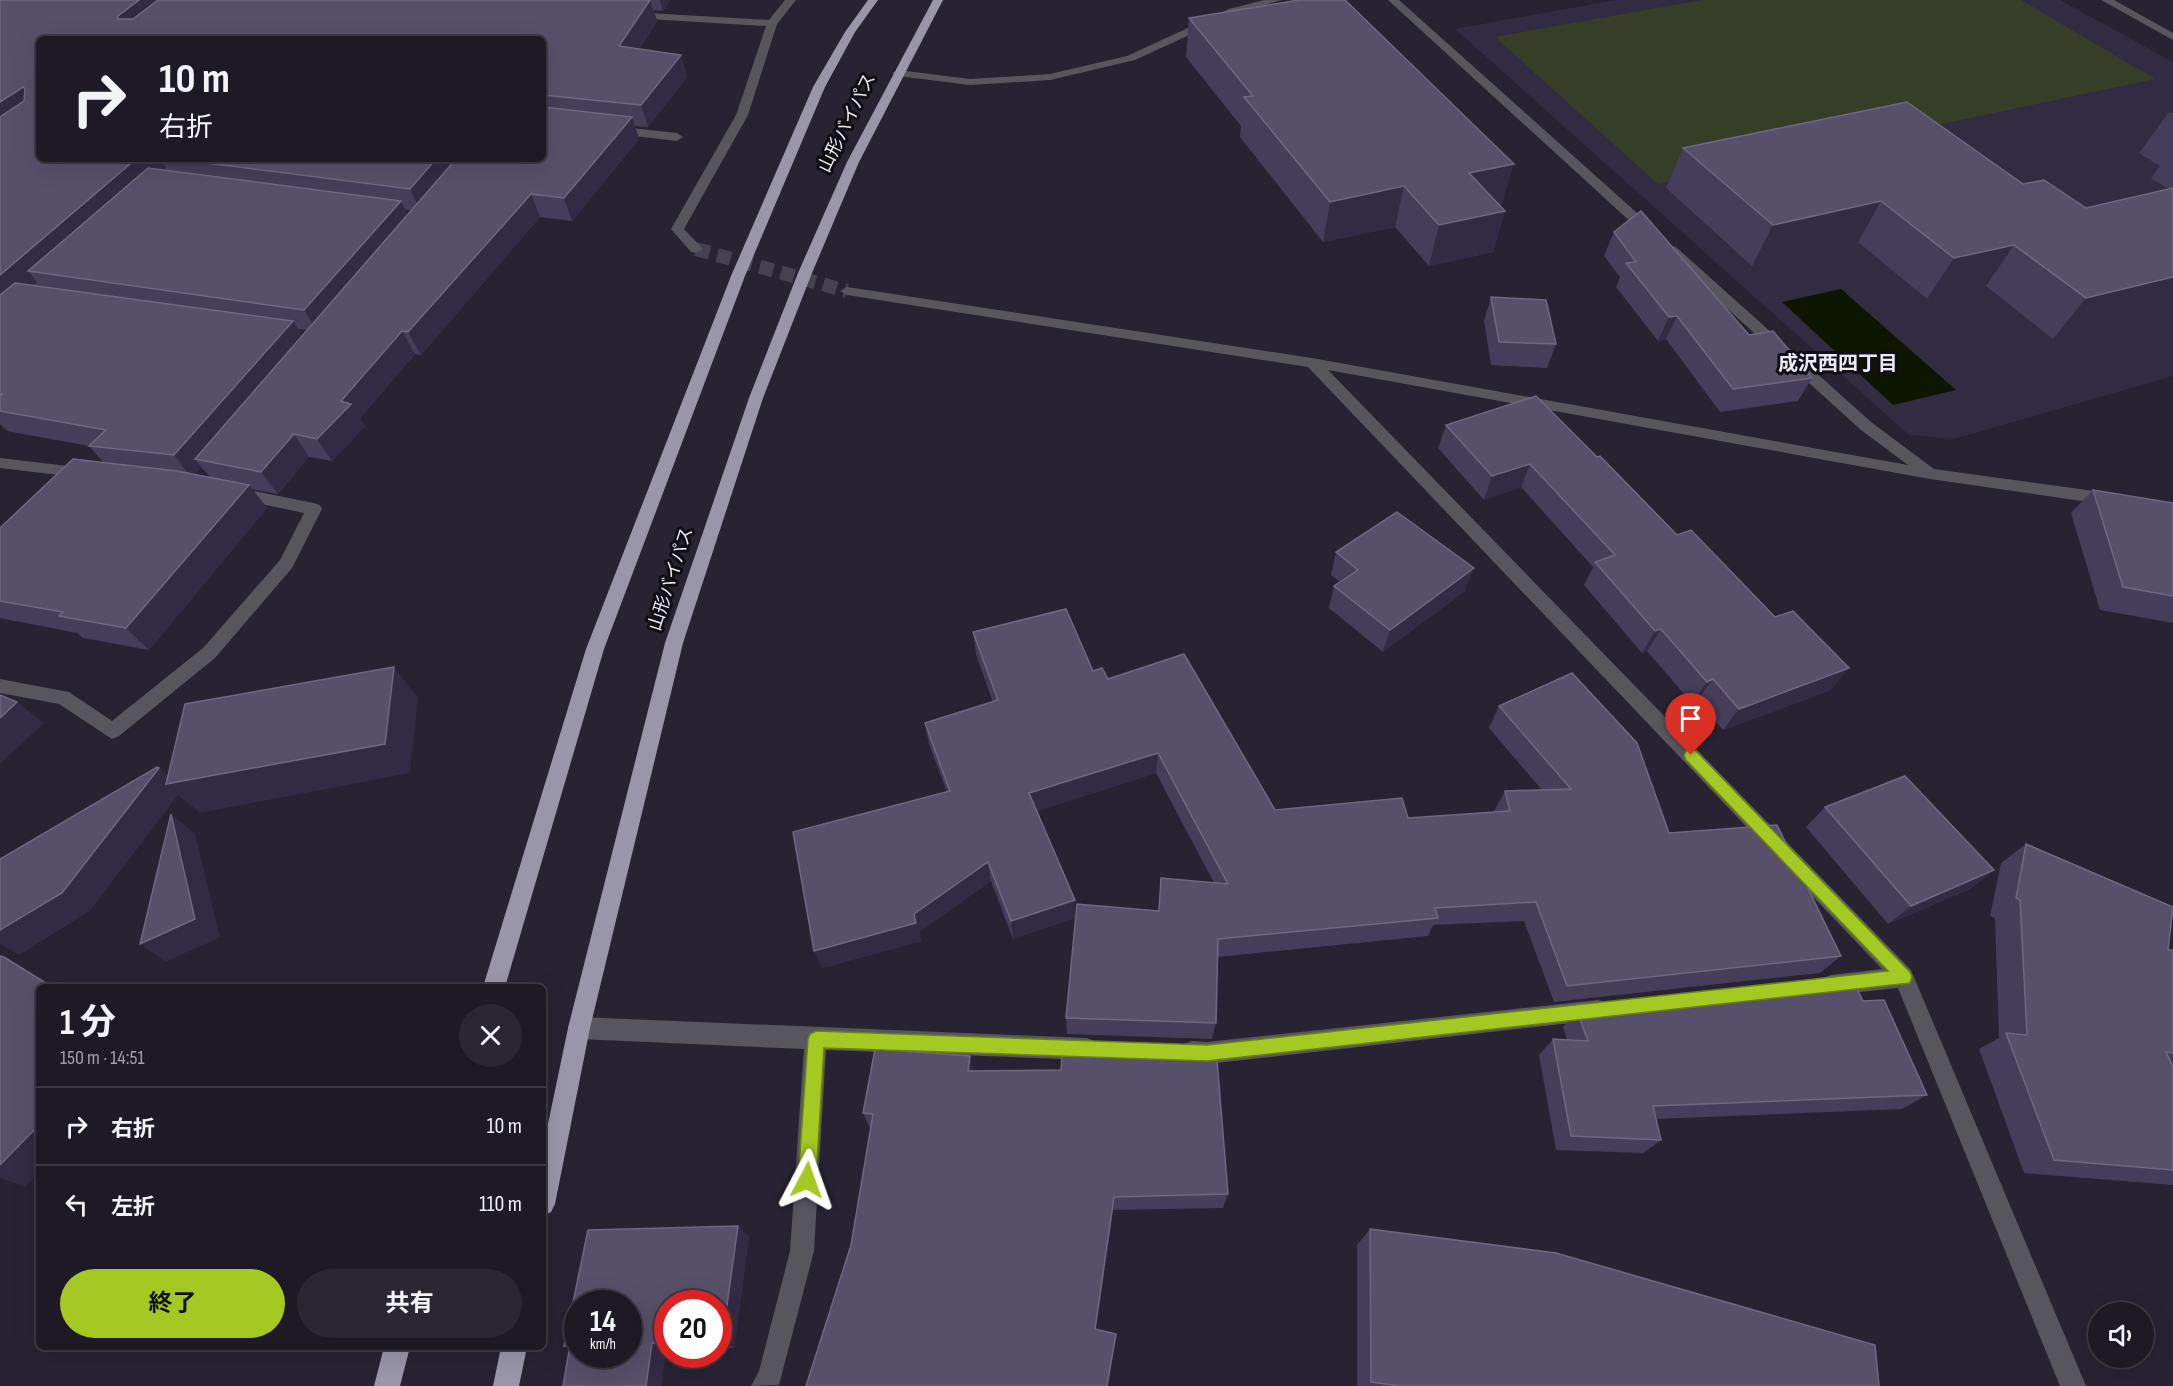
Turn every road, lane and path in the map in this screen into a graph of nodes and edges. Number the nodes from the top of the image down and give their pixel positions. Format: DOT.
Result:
graph roads {
  1 [pos="791,0"];
  2 [pos="873,0"];
  3 [pos="938,0"];
  4 [pos="1277,0"];
  5 [pos="1393,0"];
  6 [pos="2106,0"];
  7 [pos="623,14"];
  8 [pos="772,23"];
  9 [pos="2173,37"];
  10 [pos="898,73"];
  11 [pos="599,129"];
  12 [pos="676,138"];
  13 [pos="696,249"];
  14 [pos="847,291"];
  15 [pos="1312,363"];
  16 [pos="0,463"];
  17 [pos="1930,474"];
  18 [pos="104,475"];
  19 [pos="220,490"];
  20 [pos="2127,502"];
  21 [pos="0,686"];
  22 [pos="1904,977"];
  23 [pos="495,984"];
  24 [pos="1810,987"];
  25 [pos="1621,1008"];
  26 [pos="579,1028"];
  27 [pos="816,1039"];
  28 [pos="1112,1050"];
  29 [pos="1171,1052"];
  30 [pos="546,1189"];
  31 [pos="396,1350"];
  32 [pos="513,1350"];
  33 [pos="387,1386"];
  34 [pos="506,1386"];
  35 [pos="764,1386"];
  36 [pos="2073,1386"];
  1 -- 8 [label="lane"];
  2 -- 23 [label="highway"];
  3 -- 10 [label="highway, 山形バイパス"];
  4 -- 10 [label="lane"];
  5 -- 17 [label="lane"];
  6 -- 9 [label="lane"];
  7 -- 8 [label="lane"];
  8 -- 13 [label="lane"];
  10 -- 26 [label="highway, 山形バイパス"];
  11 -- 12 [label="lane"];
  14 -- 15 [label="lane"];
  15 -- 17 [label="lane"];
  15 -- 22 [label="lane"];
  16 -- 18 [label="lane"];
  17 -- 20 [label="lane"];
  19 -- 21 [label="lane"];
  22 -- 24 [label="lane"];
  22 -- 36 [label="lane"];
  25 -- 29 [label="lane"];
  26 -- 27 [label="lane"];
  26 -- 30 [label="highway, 山形バイパス"];
  27 -- 28 [label="lane"];
  27 -- 35 [label="lane"];
  31 -- 33 [label="highway"];
  32 -- 34 [label="highway"];
}
